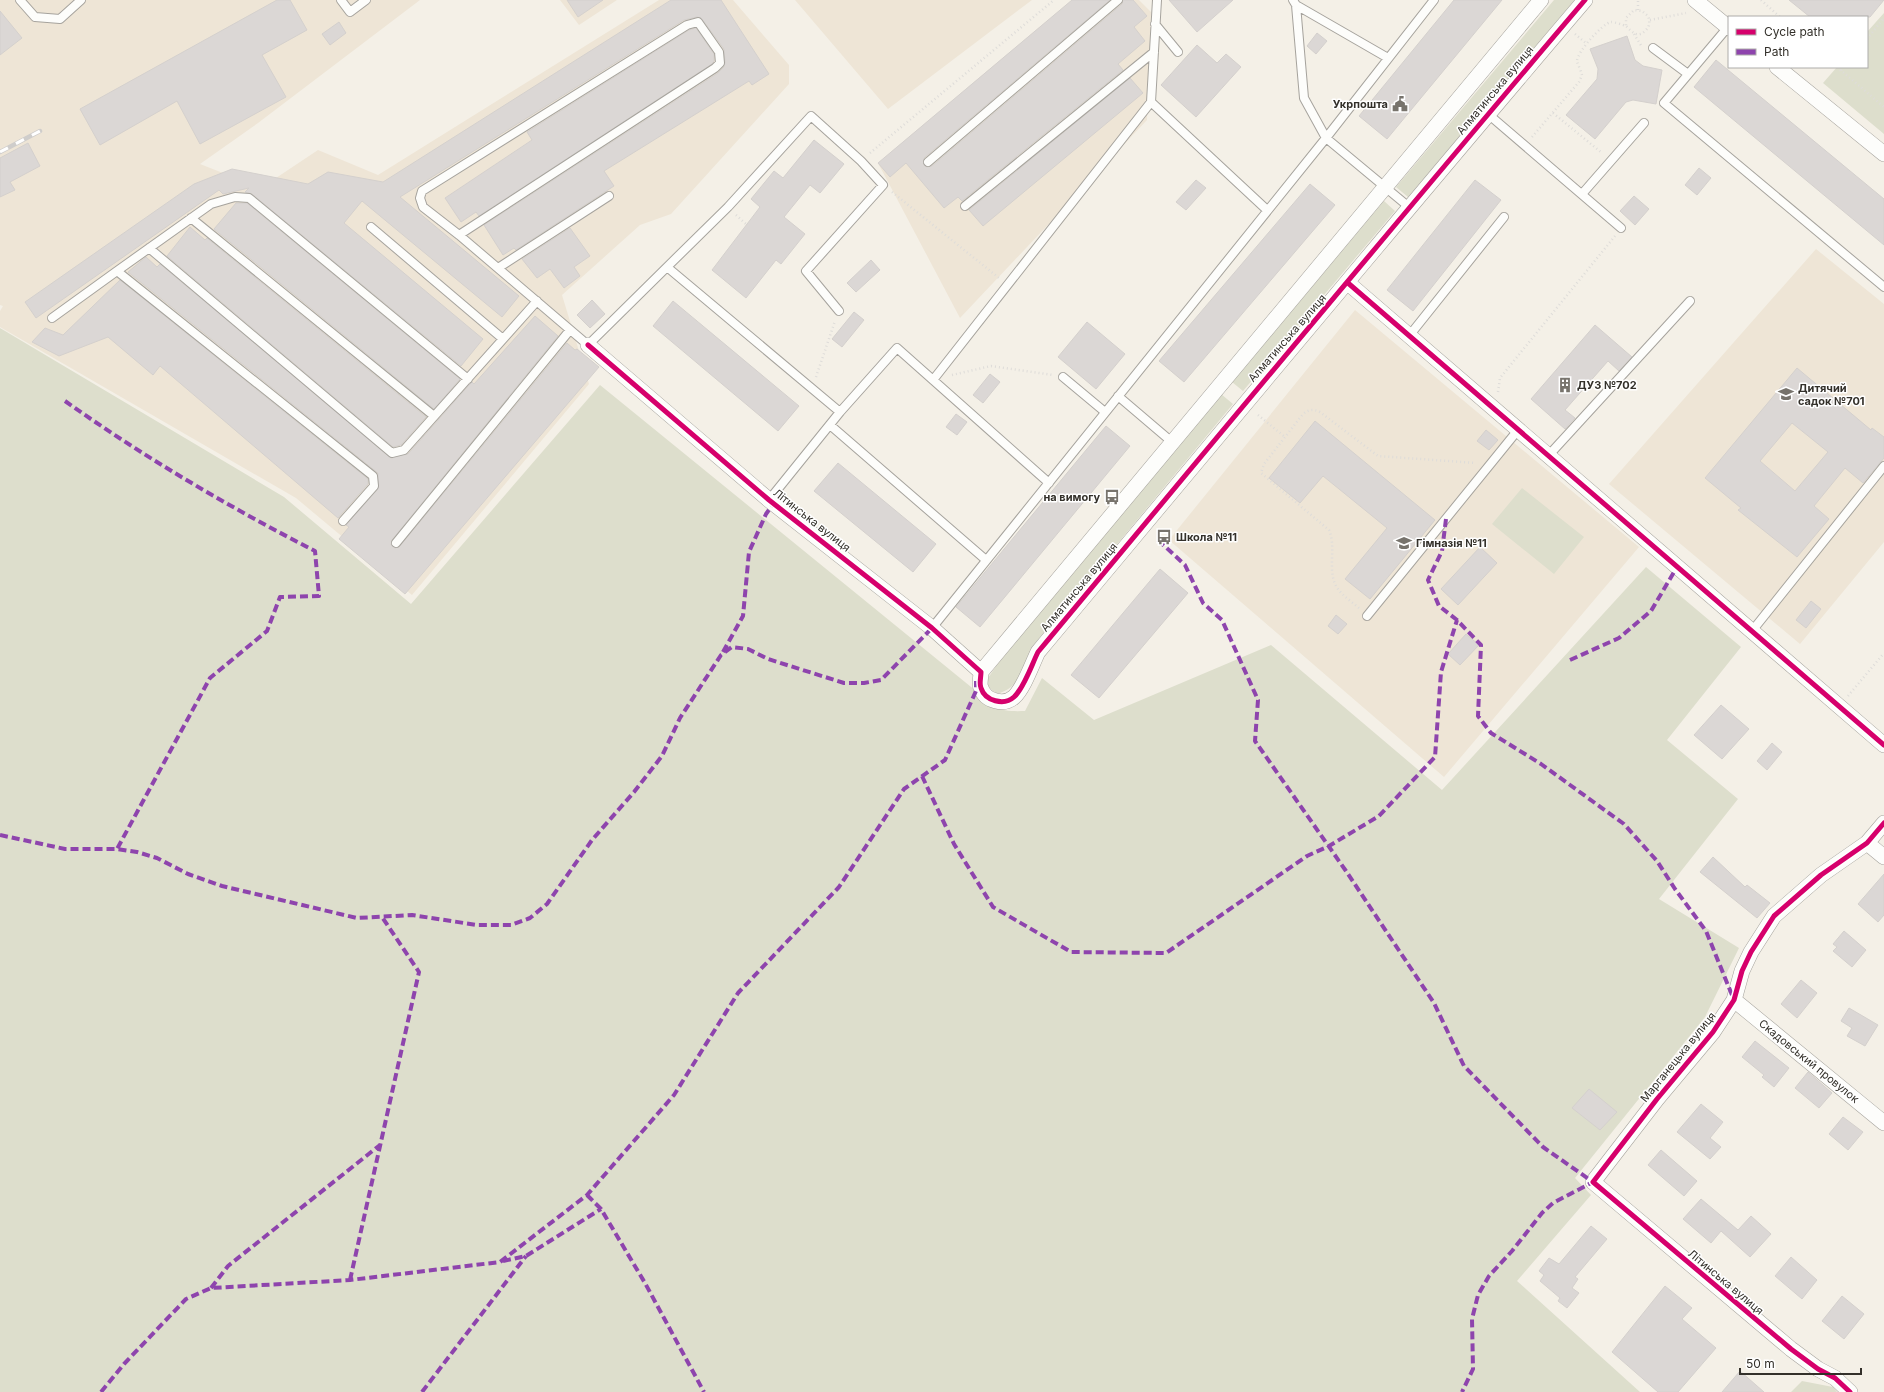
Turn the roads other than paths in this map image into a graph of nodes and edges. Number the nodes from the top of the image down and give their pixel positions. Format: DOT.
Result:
graph roads {
  1 [pos="20,0"];
  2 [pos="81,0"];
  3 [pos="341,0"];
  4 [pos="366,0"];
  5 [pos="1118,0"];
  6 [pos="1157,0"];
  7 [pos="1434,0"];
  8 [pos="1541,0"];
  9 [pos="1585,0"];
  10 [pos="1295,3"];
  11 [pos="1694,6"];
  12 [pos="1155,24"];
  13 [pos="1728,27"];
  14 [pos="1653,48"];
  15 [pos="1154,52"];
  16 [pos="1178,52"];
  17 [pos="1388,58"];
  18 [pos="1778,68"];
  19 [pos="1688,74"];
  20 [pos="1151,102"];
  21 [pos="1488,114"];
  22 [pos="1644,123"];
  23 [pos="1326,138"];
  24 [pos="1884,154"];
  25 [pos="928,162"];
  26 [pos="1385,186"];
  27 [pos="1582,194"];
  28 [pos="609,196"];
  29 [pos="965,206"];
  30 [pos="1409,206"];
  31 [pos="1267,210"];
  32 [pos="1504,217"];
  33 [pos="191,218"];
  34 [pos="371,227"];
  35 [pos="1621,228"];
  36 [pos="459,234"];
  37 [pos="149,248"];
  38 [pos="667,267"];
  39 [pos="498,268"];
  40 [pos="117,271"];
  41 [pos="1348,283"];
  42 [pos="1884,287"];
  43 [pos="537,301"];
  44 [pos="1690,301"];
  45 [pos="839,311"];
  46 [pos="52,318"];
  47 [pos="570,330"];
  48 [pos="1409,336"];
  49 [pos="503,339"];
  50 [pos="588,345"];
  51 [pos="1064,377"];
  52 [pos="468,379"];
  53 [pos="933,380"];
  54 [pos="1118,396"];
  55 [pos="840,412"];
  56 [pos="1105,412"];
  57 [pos="434,416"];
  58 [pos="830,425"];
  59 [pos="1518,430"];
  60 [pos="1172,442"];
  61 [pos="1548,456"];
  62 [pos="1884,466"];
  63 [pos="1049,482"];
  64 [pos="769,500"];
  65 [pos="343,521"];
  66 [pos="396,543"];
  67 [pos="986,560"];
  68 [pos="1367,616"];
  69 [pos="932,628"];
  70 [pos="1752,631"];
  71 [pos="981,672"];
  72 [pos="1884,745"];
  73 [pos="1884,823"];
  74 [pos="1867,843"];
  75 [pos="1884,857"];
  76 [pos="1734,1000"];
  77 [pos="1884,1122"];
  78 [pos="1593,1182"];
  79 [pos="1850,1392"];
  1 -- 2 [label="lane"];
  3 -- 4 [label="lane"];
  5 -- 25 [label="lane"];
  6 -- 12 [label="lane"];
  7 -- 17 [label="lane"];
  8 -- 26 [label="street, Алматинська вулиця"];
  9 -- 21 [label="street, Алматинська вулиця"];
  10 -- 17 [label="lane"];
  10 -- 23 [label="lane"];
  11 -- 13 [label="street"];
  12 -- 15 [label="lane"];
  12 -- 16 [label="lane"];
  13 -- 19 [label="lane"];
  14 -- 19 [label="lane"];
  15 -- 20 [label="lane"];
  15 -- 29 [label="lane"];
  17 -- 23 [label="lane"];
  18 -- 24 [label="street"];
  19 -- 42 [label="lane"];
  20 -- 31 [label="lane"];
  20 -- 53 [label="lane"];
  21 -- 27 [label="lane"];
  21 -- 30 [label="street, Алматинська вулиця"];
  22 -- 27 [label="lane"];
  23 -- 26 [label="lane"];
  23 -- 31 [label="lane"];
  26 -- 30 [label="lane"];
  26 -- 60 [label="street, Алматинська вулиця"];
  27 -- 35 [label="lane"];
  28 -- 39 [label="lane"];
  30 -- 41 [label="street, Алматинська вулиця"];
  31 -- 54 [label="lane"];
  32 -- 48 [label="lane"];
  33 -- 37 [label="lane"];
  33 -- 52 [label="lane"];
  33 -- 57 [label="lane"];
  34 -- 49 [label="lane"];
  36 -- 36 [label="lane"];
  36 -- 39 [label="lane"];
  37 -- 40 [label="lane"];
  37 -- 57 [label="lane"];
  38 -- 45 [label="lane"];
  38 -- 50 [label="lane"];
  38 -- 55 [label="lane"];
  39 -- 43 [label="lane"];
  40 -- 46 [label="lane"];
  40 -- 65 [label="lane"];
  41 -- 48 [label="street"];
  41 -- 71 [label="street, Алматинська вулиця"];
  43 -- 47 [label="lane"];
  43 -- 49 [label="lane"];
  44 -- 61 [label="lane"];
  47 -- 50 [label="lane"];
  47 -- 66 [label="lane"];
  48 -- 59 [label="street"];
  49 -- 52 [label="lane"];
  50 -- 64 [label="street, Літинська вулиця"];
  51 -- 56 [label="lane"];
  52 -- 57 [label="lane"];
  53 -- 55 [label="lane"];
  53 -- 63 [label="lane"];
  54 -- 56 [label="lane"];
  54 -- 60 [label="lane"];
  55 -- 58 [label="lane"];
  56 -- 63 [label="lane"];
  58 -- 64 [label="lane"];
  58 -- 67 [label="lane"];
  59 -- 61 [label="street"];
  59 -- 68 [label="lane"];
  60 -- 71 [label="street, Алматинська вулиця"];
  61 -- 70 [label="street"];
  62 -- 70 [label="lane"];
  63 -- 67 [label="lane"];
  64 -- 69 [label="street, Літинська вулиця"];
  67 -- 69 [label="lane"];
  69 -- 71 [label="street, Літинська вулиця"];
  70 -- 72 [label="street"];
  73 -- 74 [label="street, Марганецька вулиця"];
  74 -- 75 [label="street"];
  74 -- 76 [label="street, Марганецька вулиця"];
  76 -- 77 [label="street, Скадовський провулок"];
  76 -- 78 [label="street, Марганецька вулиця"];
  78 -- 79 [label="street, Літинська вулиця"];
}
